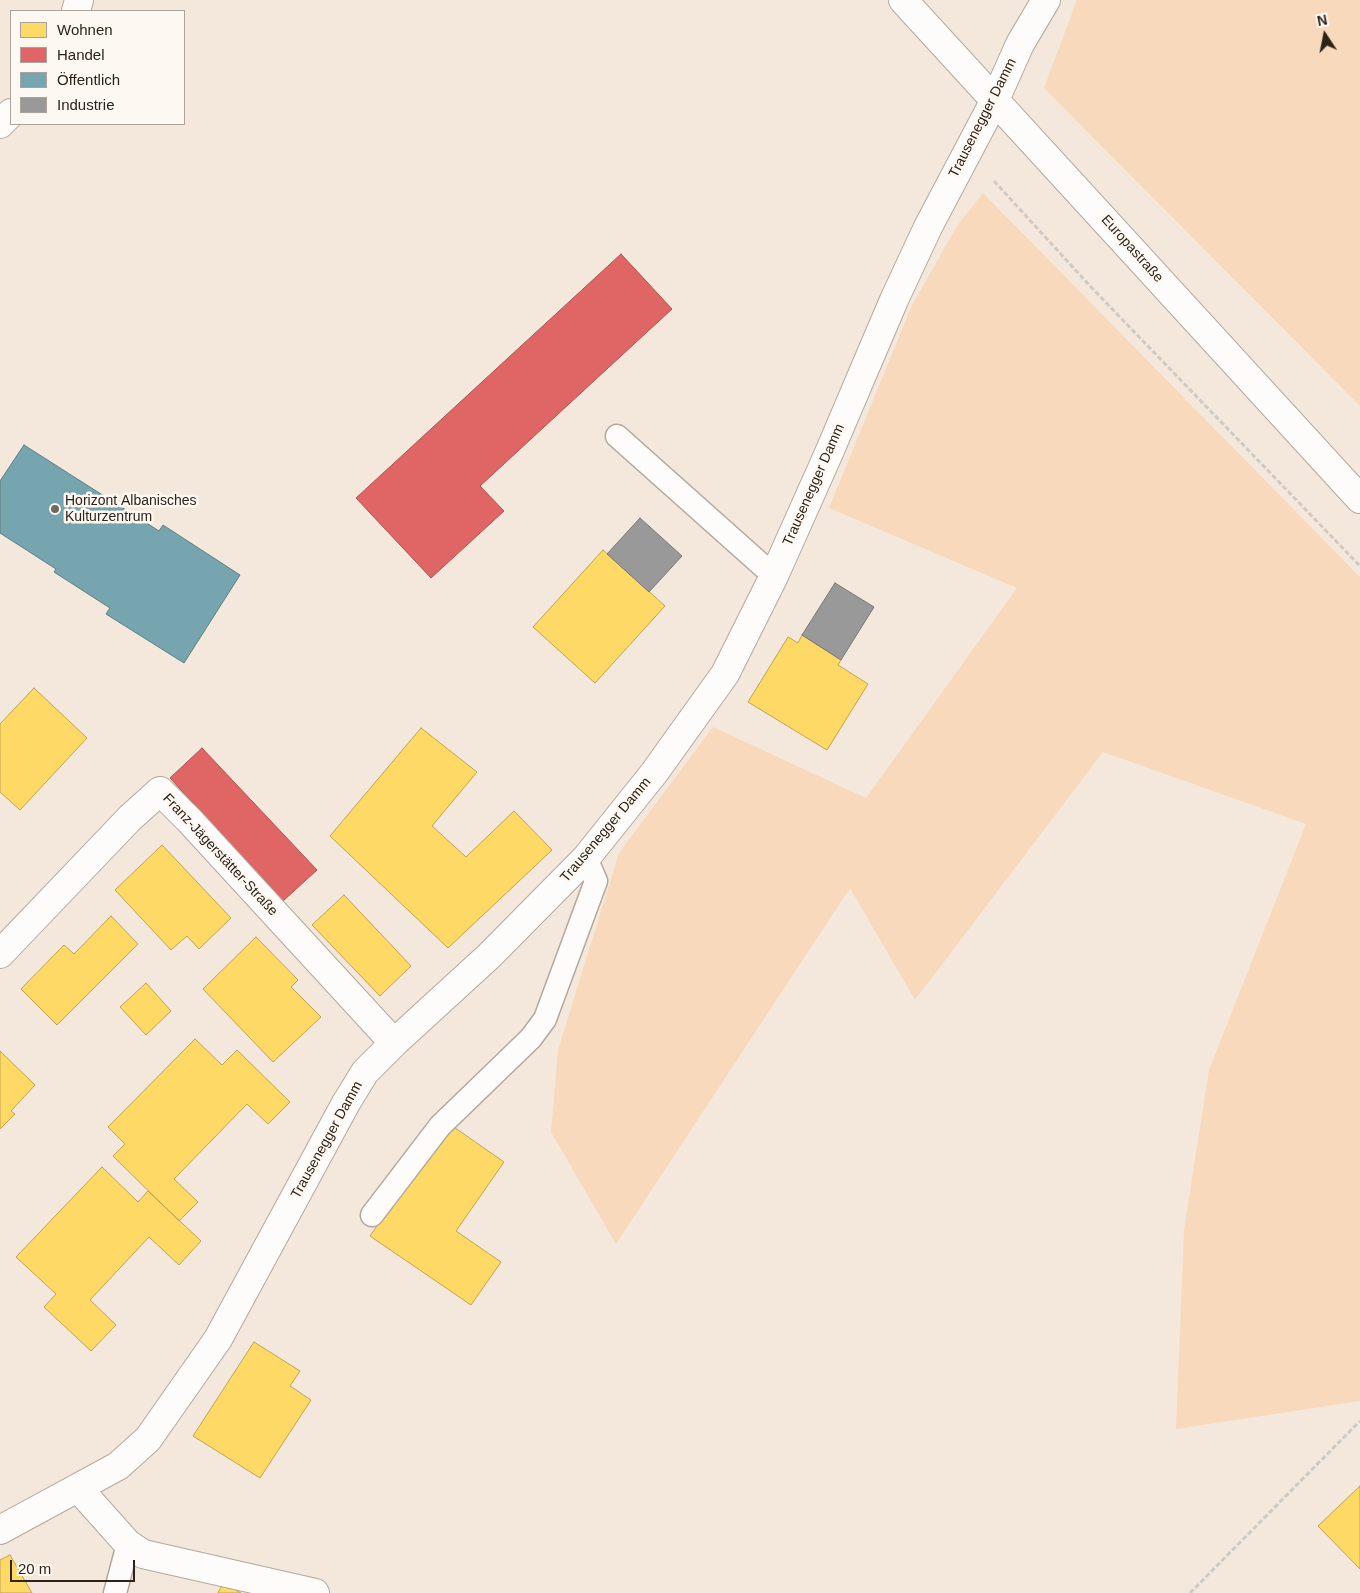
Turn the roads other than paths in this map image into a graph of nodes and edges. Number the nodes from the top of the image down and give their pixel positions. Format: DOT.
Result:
graph roads {
  1 [pos="903,0"];
  2 [pos="1046,0"];
  3 [pos="995,100"];
  4 [pos="10,115"];
  5 [pos="0,124"];
  6 [pos="617,436"];
  7 [pos="1360,499"];
  8 [pos="774,576"];
  9 [pos="586,858"];
  10 [pos="0,954"];
  11 [pos="394,1043"];
  12 [pos="372,1215"];
  13 [pos="78,1488"];
  14 [pos="0,1530"];
  15 [pos="128,1544"];
  16 [pos="115,1593"];
  17 [pos="315,1593"];
  1 -- 3 [label="street, Europastraße"];
  2 -- 3 [label="street, Trausenegger Damm"];
  3 -- 7 [label="street, Europastraße"];
  3 -- 8 [label="street, Trausenegger Damm"];
  4 -- 5 [label="street"];
  6 -- 8 [label="lane"];
  8 -- 9 [label="street, Trausenegger Damm"];
  9 -- 11 [label="street, Trausenegger Damm"];
  9 -- 12 [label="lane"];
  10 -- 11 [label="street, Franz-Jägerstätter-Straße"];
  11 -- 13 [label="street, Trausenegger Damm"];
  13 -- 14 [label="street, Trausenegger Damm"];
  13 -- 15 [label="street"];
  15 -- 16 [label="lane"];
  15 -- 17 [label="street"];
}
